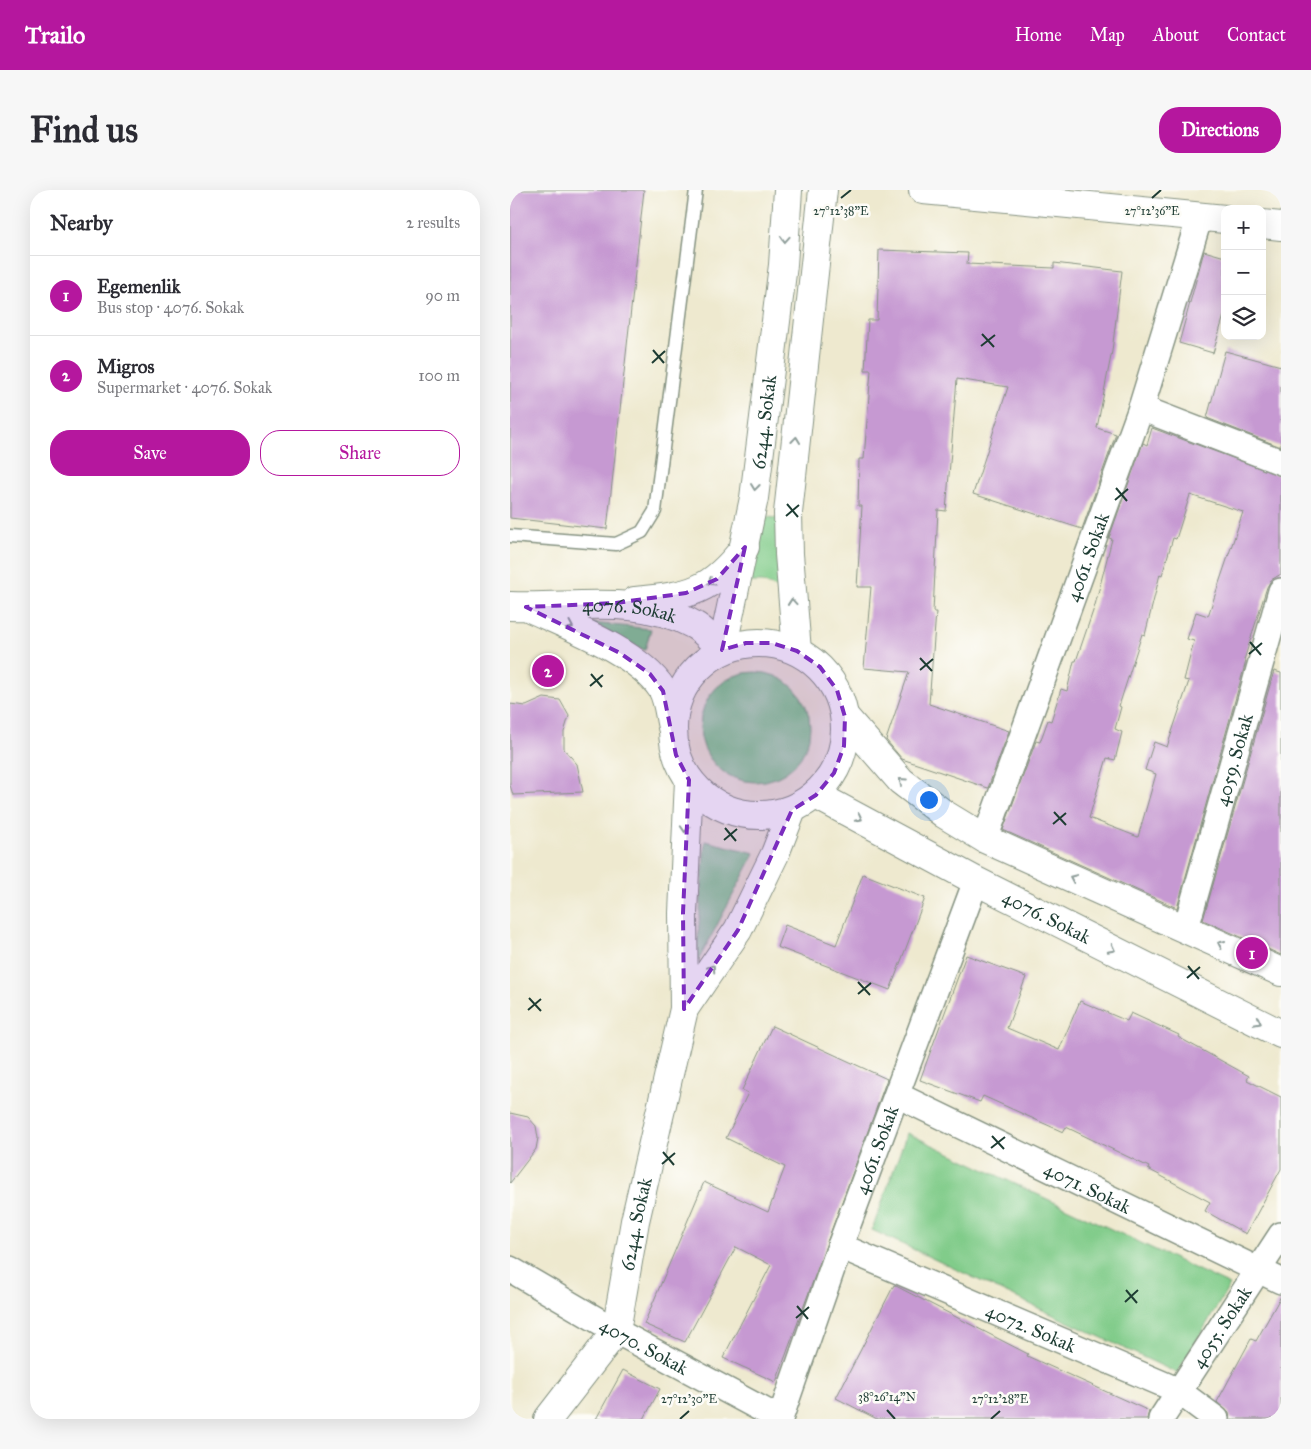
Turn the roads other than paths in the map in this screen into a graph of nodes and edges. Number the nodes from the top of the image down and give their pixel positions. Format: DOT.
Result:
graph roads {
  1 [pos="696,190"];
  2 [pos="788,190"];
  3 [pos="823,190"];
  4 [pos="923,190"];
  5 [pos="1212,218"];
  6 [pos="1266,224"];
  7 [pos="1281,226"];
  8 [pos="1141,408"];
  9 [pos="1281,462"];
  10 [pos="510,536"];
  11 [pos="745,547"];
  12 [pos="1281,591"];
  13 [pos="616,603"];
  14 [pos="518,606"];
  15 [pos="722,650"];
  16 [pos="796,650"];
  17 [pos="845,717"];
  18 [pos="672,726"];
  19 [pos="689,780"];
  20 [pos="816,795"];
  21 [pos="792,810"];
  22 [pos="985,839"];
  23 [pos="976,880"];
  24 [pos="1186,928"];
  25 [pos="1281,972"];
  26 [pos="684,1009"];
  27 [pos="1281,1034"];
  28 [pos="897,1095"];
  29 [pos="1281,1235"];
  30 [pos="840,1246"];
  31 [pos="510,1269"];
  32 [pos="1270,1275"];
  33 [pos="616,1331"];
  34 [pos="1177,1390"];
  35 [pos="548,1419"];
  36 [pos="780,1419"];
  37 [pos="1161,1419"];
  38 [pos="1216,1419"];
  1 -- 10 [label="lane"];
  2 -- 11 [label="main road, 6244. Sokak, one-way"];
  16 -- 3 [label="main road, 6244. Sokak, one-way"];
  4 -- 5 [label="main road"];
  5 -- 8 [label="street, 4061. Sokak"];
  6 -- 7 [label="main road"];
  8 -- 9 [label="street"];
  8 -- 22 [label="street, 4061. Sokak"];
  11 -- 13 [label="main road, one-way"];
  11 -- 15 [label="main road, 6244. Sokak"];
  12 -- 24 [label="street, 4059. Sokak"];
  13 -- 14 [label="main road, 4076. Sokak"];
  13 -- 15 [label="main road, 4076. Sokak"];
  14 -- 18 [label="main road, 4076. Sokak, one-way"];
  15 -- 16 [label="main road"];
  15 -- 18 [label="main road"];
  16 -- 17 [label="main road"];
  17 -- 20 [label="main road"];
  22 -- 17 [label="main road, one-way"];
  18 -- 19 [label="main road"];
  19 -- 21 [label="main road"];
  19 -- 26 [label="main road, 6244. Sokak, one-way"];
  20 -- 21 [label="main road"];
  20 -- 23 [label="main road, 4076. Sokak, one-way"];
  26 -- 21 [label="main road, 6244. Sokak, one-way"];
  24 -- 22 [label="main road, one-way"];
  23 -- 27 [label="main road, 4076. Sokak, one-way"];
  23 -- 28 [label="street, 4061. Sokak"];
  25 -- 24 [label="main road, one-way"];
  26 -- 33 [label="main road, 6244. Sokak"];
  28 -- 30 [label="street, 4061. Sokak"];
  28 -- 32 [label="street, 4071. Sokak"];
  29 -- 32 [label="street, 4055. Sokak"];
  30 -- 34 [label="street, 4072. Sokak"];
  30 -- 36 [label="street, 4061. Sokak"];
  31 -- 33 [label="street, 4070. Sokak"];
  32 -- 34 [label="street, 4055. Sokak"];
  33 -- 35 [label="main road, 6244. Sokak"];
  33 -- 36 [label="street, 4070. Sokak"];
  34 -- 37 [label="street, 4055. Sokak"];
  34 -- 38 [label="street, 4072. Sokak"];
}
